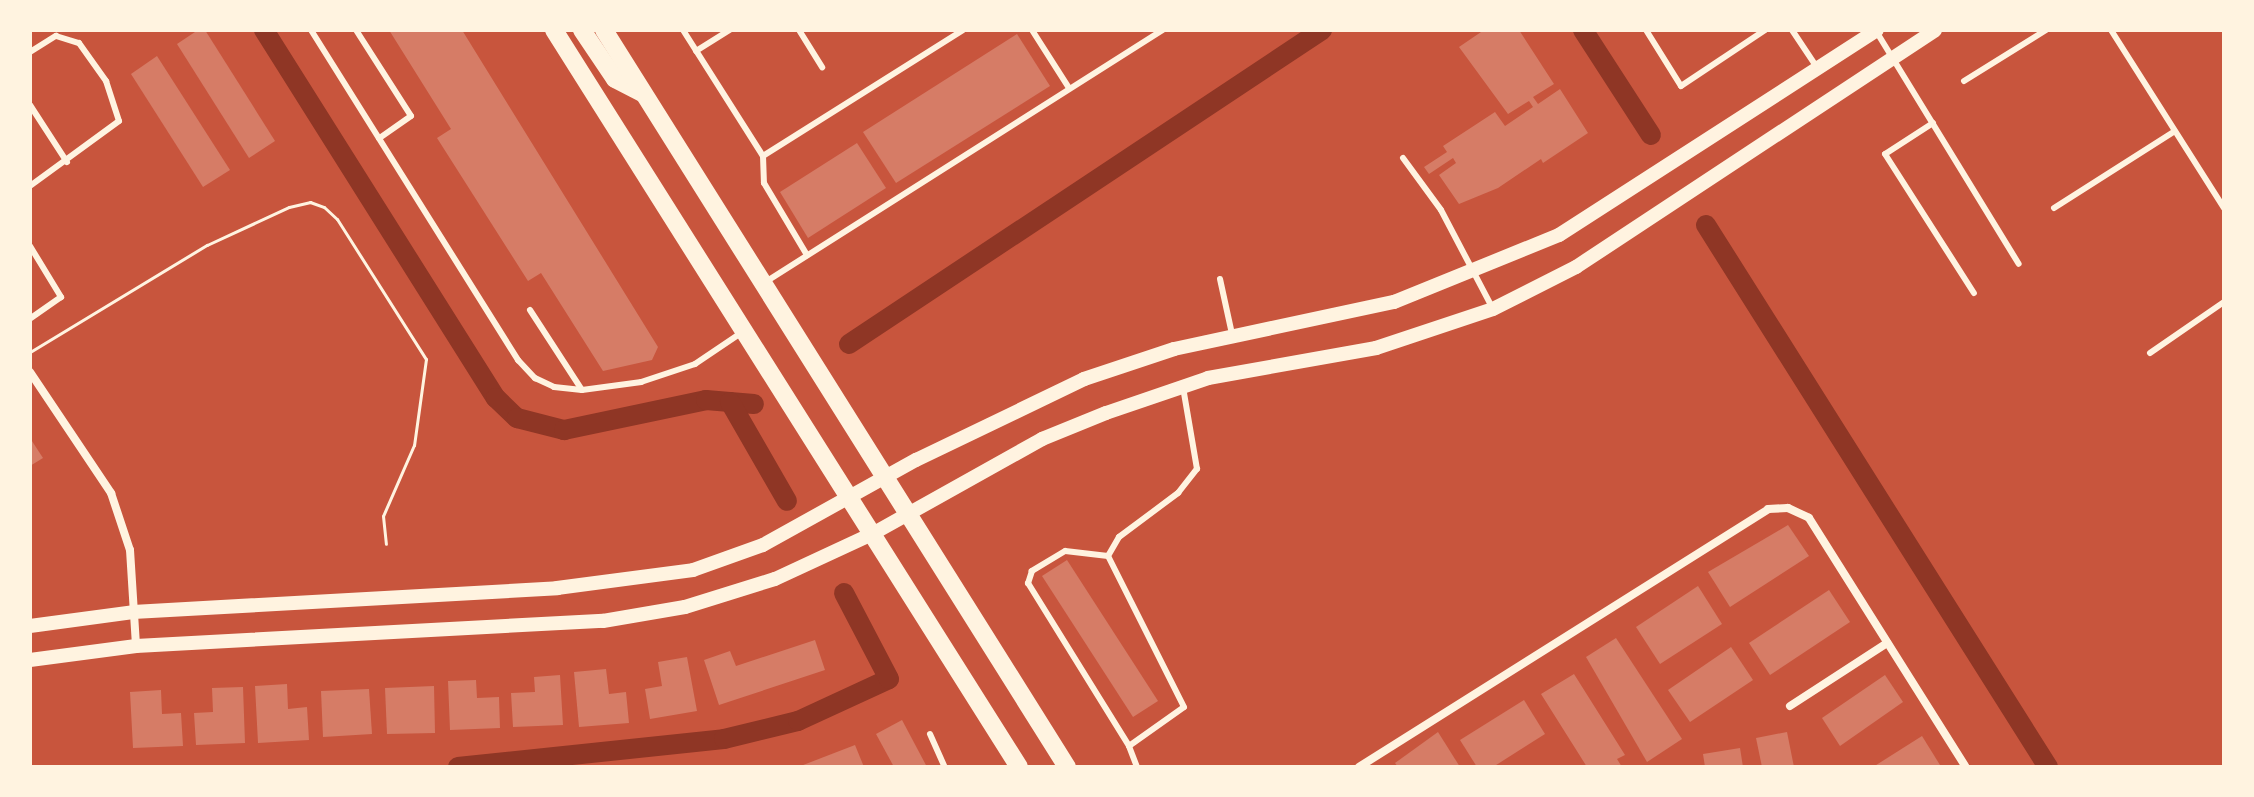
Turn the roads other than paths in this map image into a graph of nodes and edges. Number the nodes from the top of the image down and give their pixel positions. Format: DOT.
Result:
graph roads {
  1 [pos="311,30"];
  2 [pos="356,30"];
  3 [pos="554,30"];
  4 [pos="582,30"];
  5 [pos="604,30"];
  6 [pos="683,30"];
  7 [pos="730,30"];
  8 [pos="799,30"];
  9 [pos="963,30"];
  10 [pos="1032,30"];
  11 [pos="1163,30"];
  12 [pos="1646,30"];
  13 [pos="1765,30"];
  14 [pos="1792,30"];
  15 [pos="1935,30"];
  16 [pos="2046,30"];
  17 [pos="2111,30"];
  18 [pos="1876,31"];
  19 [pos="696,51"];
  20 [pos="30,52"];
  21 [pos="1893,58"];
  22 [pos="822,67"];
  23 [pos="1818,69"];
  24 [pos="1964,81"];
  25 [pos="1069,88"];
  26 [pos="645,94"];
  27 [pos="30,105"];
  28 [pos="1933,123"];
  29 [pos="2175,131"];
  30 [pos="379,138"];
  31 [pos="763,156"];
  32 [pos="1403,158"];
  33 [pos="67,162"];
  34 [pos="30,186"];
  35 [pos="2054,208"];
  36 [pos="2224,208"];
  37 [pos="30,246"];
  38 [pos="807,255"];
  39 [pos="2019,264"];
  40 [pos="1477,272"];
  41 [pos="1220,279"];
  42 [pos="764,283"];
  43 [pos="1974,293"];
  44 [pos="2224,302"];
  45 [pos="1493,309"];
  46 [pos="530,310"];
  47 [pos="30,319"];
  48 [pos="745,331"];
  49 [pos="1233,337"];
  50 [pos="2150,353"];
  51 [pos="30,372"];
  52 [pos="1183,387"];
  53 [pos="582,390"];
  54 [pos="883,477"];
  55 [pos="851,498"];
  56 [pos="905,512"];
  57 [pos="874,533"];
  58 [pos="1108,556"];
  59 [pos="133,612"];
  60 [pos="30,626"];
  61 [pos="1887,643"];
  62 [pos="136,646"];
  63 [pos="30,660"];
  64 [pos="1790,706"];
  65 [pos="930,734"];
  66 [pos="1129,746"];
  67 [pos="945,767"];
  68 [pos="1019,767"];
  69 [pos="1067,767"];
  70 [pos="1137,767"];
  71 [pos="1359,767"];
  72 [pos="1966,767"];
  1 -- 30 [label="lane"];
  2 -- 30 [label="lane"];
  3 -- 48 [label="main road"];
  4 -- 26 [label="main road"];
  5 -- 26 [label="main road"];
  6 -- 19 [label="lane"];
  7 -- 19 [label="lane"];
  8 -- 22 [label="lane"];
  9 -- 31 [label="lane"];
  10 -- 25 [label="lane"];
  11 -- 25 [label="lane"];
  12 -- 13 [label="lane"];
  14 -- 23 [label="lane"];
  15 -- 21 [label="street"];
  16 -- 24 [label="lane"];
  17 -- 29 [label="lane"];
  18 -- 21 [label="lane"];
  18 -- 23 [label="street"];
  19 -- 31 [label="lane"];
  20 -- 33 [label="lane"];
  21 -- 28 [label="lane"];
  21 -- 45 [label="street"];
  23 -- 40 [label="street"];
  25 -- 38 [label="lane"];
  26 -- 42 [label="main road"];
  27 -- 33 [label="lane"];
  28 -- 39 [label="lane"];
  28 -- 43 [label="lane"];
  29 -- 35 [label="lane"];
  29 -- 36 [label="lane"];
  30 -- 53 [label="lane"];
  31 -- 38 [label="lane"];
  32 -- 40 [label="lane"];
  33 -- 34 [label="lane"];
  37 -- 47 [label="lane"];
  38 -- 42 [label="lane"];
  40 -- 45 [label="lane"];
  40 -- 49 [label="street"];
  41 -- 49 [label="lane"];
  42 -- 54 [label="main road"];
  44 -- 50 [label="lane"];
  45 -- 52 [label="street"];
  46 -- 53 [label="lane"];
  48 -- 53 [label="lane"];
  48 -- 55 [label="main road"];
  49 -- 54 [label="street"];
  51 -- 59 [label="street"];
  52 -- 56 [label="street"];
  52 -- 58 [label="lane"];
  54 -- 55 [label="street"];
  54 -- 56 [label="main road"];
  55 -- 57 [label="main road"];
  55 -- 59 [label="street"];
  56 -- 57 [label="street"];
  56 -- 69 [label="main road"];
  57 -- 62 [label="street"];
  57 -- 68 [label="main road"];
  58 -- 66 [label="lane"];
  58 -- 66 [label="lane"];
  59 -- 60 [label="street"];
  59 -- 62 [label="street"];
  61 -- 64 [label="street"];
  61 -- 71 [label="street"];
  61 -- 72 [label="street"];
  62 -- 63 [label="street"];
  65 -- 67 [label="lane"];
  66 -- 70 [label="lane"];
}
